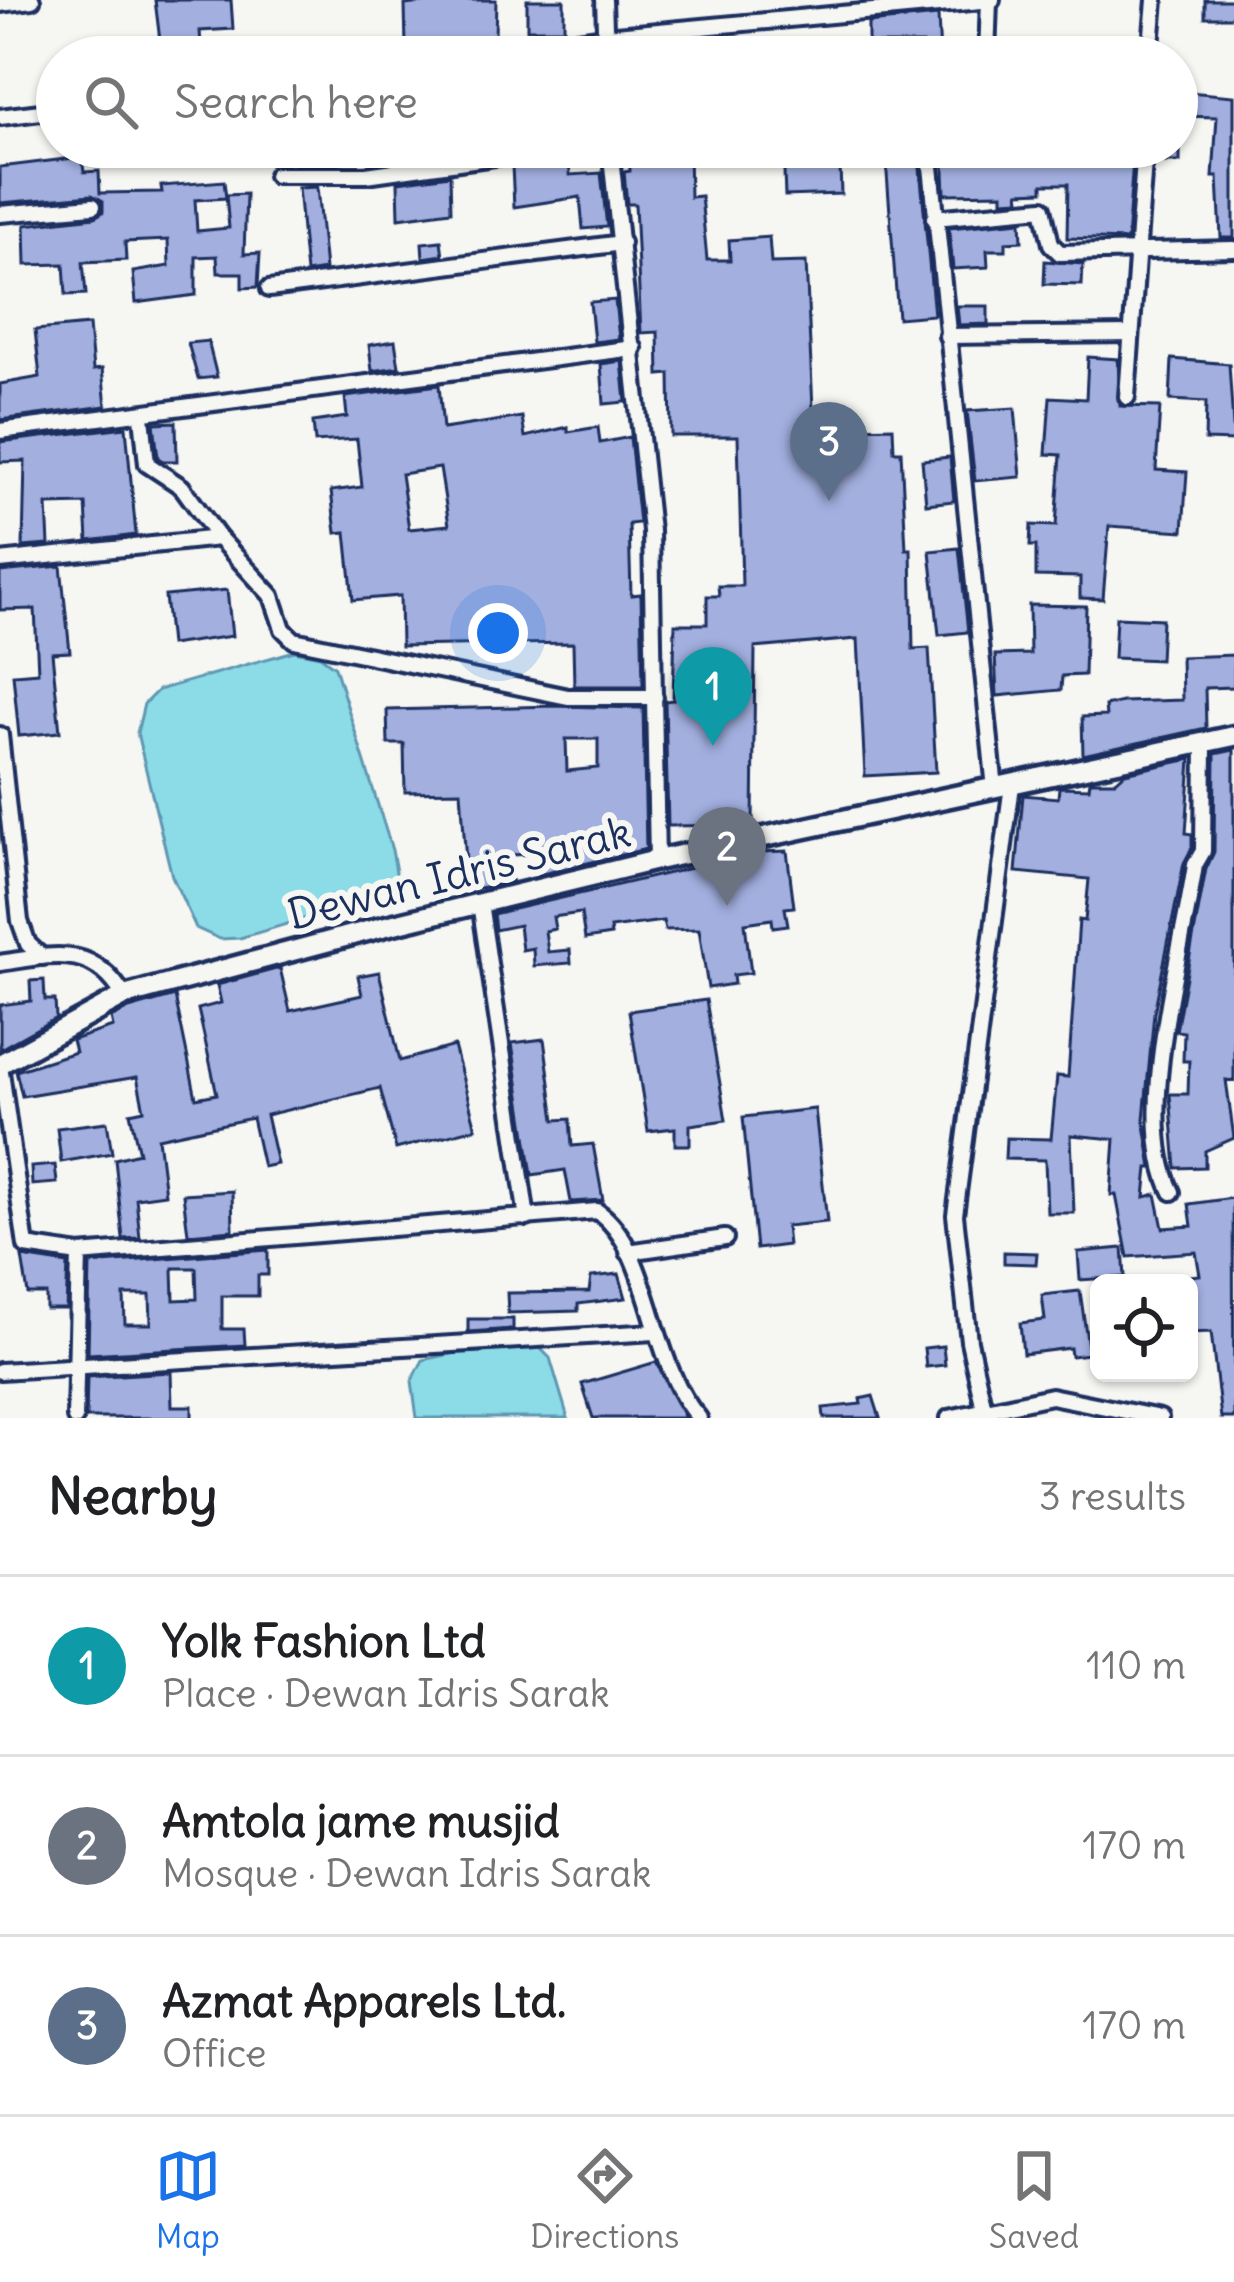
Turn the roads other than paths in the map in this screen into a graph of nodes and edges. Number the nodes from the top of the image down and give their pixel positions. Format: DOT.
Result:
graph roads {
  1 [pos="32,0"];
  2 [pos="604,0"];
  3 [pos="990,0"];
  4 [pos="1155,0"];
  5 [pos="0,4"];
  6 [pos="604,35"];
  7 [pos="598,36"];
  8 [pos="988,36"];
  9 [pos="1152,36"];
  10 [pos="36,113"];
  11 [pos="0,117"];
  12 [pos="416,168"];
  13 [pos="613,168"];
  14 [pos="930,168"];
  15 [pos="1143,168"];
  16 [pos="277,175"];
  17 [pos="93,206"];
  18 [pos="0,214"];
  19 [pos="934,218"];
  20 [pos="622,243"];
  21 [pos="1234,249"];
  22 [pos="1137,254"];
  23 [pos="269,289"];
  24 [pos="1131,334"];
  25 [pos="947,336"];
  26 [pos="634,348"];
  27 [pos="1127,397"];
  28 [pos="142,416"];
  29 [pos="0,431"];
  30 [pos="219,538"];
  31 [pos="0,561"];
  32 [pos="655,697"];
  33 [pos="0,735"];
  34 [pos="1234,736"];
  35 [pos="1204,742"];
  36 [pos="1004,787"];
  37 [pos="657,860"];
  38 [pos="480,903"];
  39 [pos="42,956"];
  40 [pos="0,963"];
  41 [pos="124,996"];
  42 [pos="0,1065"];
  43 [pos="1172,1192"];
  44 [pos="527,1218"];
  45 [pos="725,1238"];
  46 [pos="628,1252"];
  47 [pos="79,1254"];
  48 [pos="655,1332"];
  49 [pos="76,1367"];
  50 [pos="0,1371"];
  51 [pos="983,1408"];
  52 [pos="696,1416"];
  53 [pos="75,1418"];
  54 [pos="949,1418"];
  55 [pos="1160,1418"];
  1 -- 5 [label="street"];
  2 -- 6 [label="street"];
  3 -- 6 [label="street"];
  3 -- 8 [label="street"];
  4 -- 9 [label="street"];
  6 -- 7 [label="street"];
  10 -- 11 [label="street"];
  12 -- 16 [label="street"];
  13 -- 20 [label="street"];
  14 -- 19 [label="street"];
  15 -- 22 [label="street"];
  17 -- 18 [label="street"];
  19 -- 22 [label="street"];
  19 -- 25 [label="street"];
  20 -- 23 [label="street"];
  20 -- 26 [label="street"];
  21 -- 22 [label="street"];
  22 -- 24 [label="street"];
  24 -- 25 [label="street"];
  24 -- 27 [label="street"];
  25 -- 36 [label="street"];
  26 -- 28 [label="street"];
  26 -- 32 [label="street"];
  28 -- 29 [label="street"];
  28 -- 30 [label="street"];
  30 -- 31 [label="street"];
  30 -- 32 [label="street"];
  32 -- 37 [label="street"];
  33 -- 39 [label="street"];
  34 -- 35 [label="main road, Dewan Idris Sarak"];
  35 -- 36 [label="main road, Dewan Idris Sarak"];
  35 -- 43 [label="street"];
  36 -- 37 [label="main road, Dewan Idris Sarak"];
  36 -- 51 [label="street"];
  37 -- 38 [label="main road, Dewan Idris Sarak"];
  38 -- 41 [label="main road, Dewan Idris Sarak"];
  38 -- 44 [label="street"];
  39 -- 40 [label="street"];
  39 -- 41 [label="street"];
  41 -- 42 [label="main road, Dewan Idris Sarak"];
  42 -- 47 [label="street"];
  44 -- 46 [label="street"];
  44 -- 47 [label="street"];
  45 -- 46 [label="street"];
  46 -- 48 [label="street"];
  47 -- 49 [label="street"];
  48 -- 49 [label="street"];
  48 -- 52 [label="street"];
  49 -- 50 [label="street"];
  49 -- 53 [label="street"];
  51 -- 54 [label="street"];
  51 -- 55 [label="street"];
}
